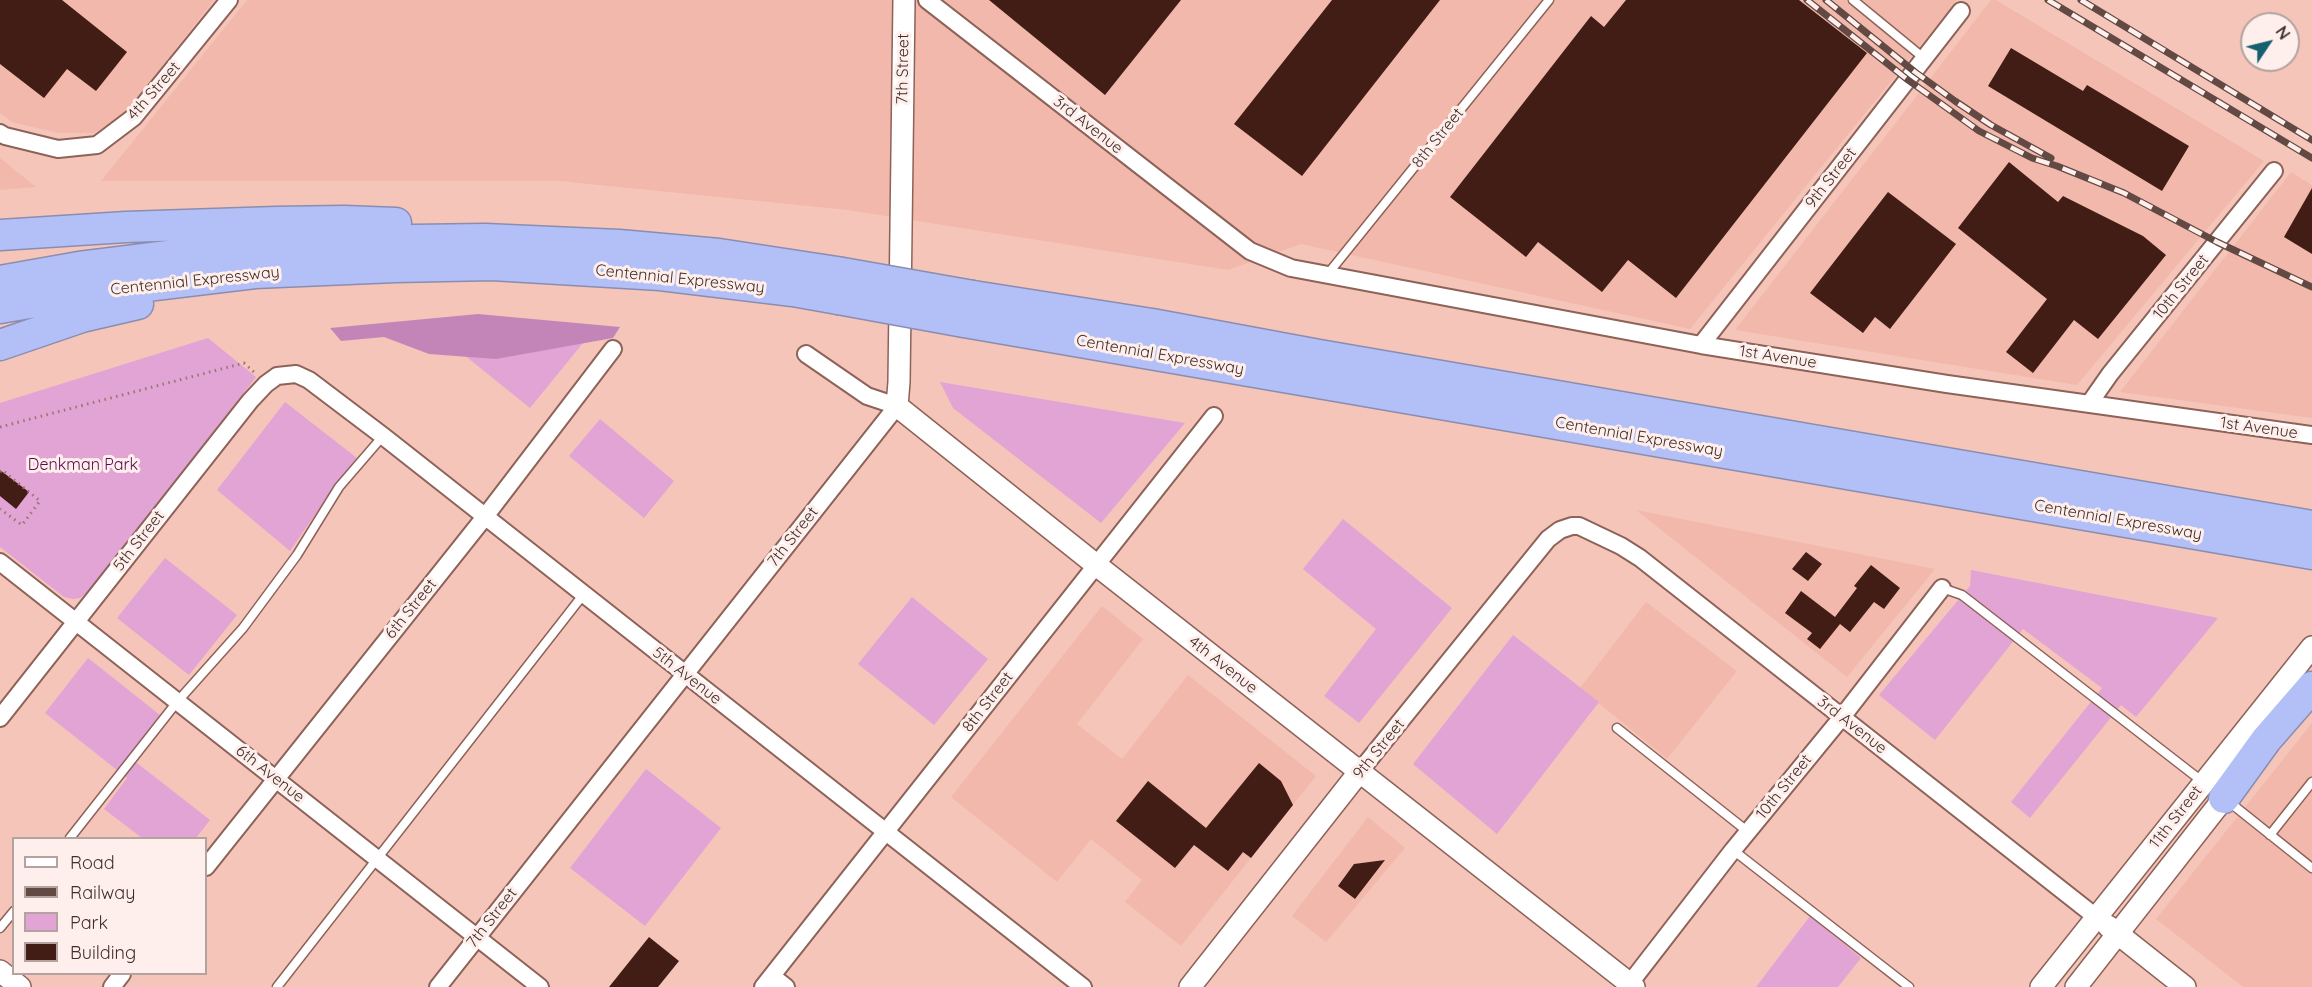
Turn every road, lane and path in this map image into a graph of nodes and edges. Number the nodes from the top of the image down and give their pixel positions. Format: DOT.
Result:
graph roads {
  1 [pos="229,0"];
  2 [pos="904,0"];
  3 [pos="927,0"];
  4 [pos="1549,0"];
  5 [pos="1853,0"];
  6 [pos="1961,11"];
  7 [pos="1925,59"];
  8 [pos="0,133"];
  9 [pos="2274,171"];
  10 [pos="0,235"];
  11 [pos="551,241"];
  12 [pos="1250,251"];
  13 [pos="323,269"];
  14 [pos="1327,275"];
  15 [pos="0,281"];
  16 [pos="838,285"];
  17 [pos="0,308"];
  18 [pos="969,309"];
  19 [pos="0,345"];
  20 [pos="1701,345"];
  21 [pos="613,349"];
  22 [pos="806,354"];
  23 [pos="287,373"];
  24 [pos="266,384"];
  25 [pos="2090,404"];
  26 [pos="897,406"];
  27 [pos="1214,416"];
  28 [pos="0,427"];
  29 [pos="2312,435"];
  30 [pos="383,436"];
  31 [pos="0,472"];
  32 [pos="0,509"];
  33 [pos="484,518"];
  34 [pos="1579,526"];
  35 [pos="2312,526"];
  36 [pos="2312,554"];
  37 [pos="0,562"];
  38 [pos="1095,564"];
  39 [pos="1942,588"];
  40 [pos="583,595"];
  41 [pos="76,621"];
  42 [pos="2312,647"];
  43 [pos="686,675"];
  44 [pos="2312,687"];
  45 [pos="177,702"];
  46 [pos="1842,717"];
  47 [pos="0,718"];
  48 [pos="1617,728"];
  49 [pos="1360,771"];
  50 [pos="275,778"];
  51 [pos="2312,782"];
  52 [pos="2213,790"];
  53 [pos="1748,831"];
  54 [pos="886,832"];
  55 [pos="2270,835"];
  56 [pos="71,837"];
  57 [pos="1733,850"];
  58 [pos="376,859"];
  59 [pos="207,866"];
  60 [pos="2312,868"];
  61 [pos="12,913"];
  62 [pos="2096,917"];
  63 [pos="0,928"];
  64 [pos="2118,934"];
  65 [pos="476,938"];
  66 [pos="0,971"];
  67 [pos="121,975"];
  68 [pos="767,981"];
  69 [pos="1630,986"];
  70 [pos="20,987"];
  71 [pos="112,987"];
  72 [pos="277,987"];
  73 [pos="438,987"];
  74 [pos="540,987"];
  75 [pos="786,987"];
  76 [pos="1083,987"];
  77 [pos="1190,987"];
  78 [pos="1909,987"];
  79 [pos="2041,987"];
  80 [pos="2076,987"];
  81 [pos="2185,987"];
  1 -- 8 [label="street, 4th Street"];
  2 -- 26 [label="street, 7th Street"];
  3 -- 12 [label="street, 3rd Avenue"];
  4 -- 14 [label="lane, 8th Street"];
  5 -- 7 [label="lane"];
  6 -- 7 [label="street, 9th Street"];
  7 -- 20 [label="street, 9th Street"];
  9 -- 25 [label="street, 10th Street"];
  10 -- 11 [label="highway"];
  11 -- 15 [label="highway, Centennial Expressway"];
  11 -- 16 [label="highway, Centennial Expressway"];
  12 -- 14 [label="street, 1st Avenue"];
  13 -- 16 [label="highway, Centennial Expressway"];
  13 -- 17 [label="highway, Centennial Expressway"];
  13 -- 19 [label="highway"];
  14 -- 20 [label="street, 1st Avenue"];
  16 -- 18 [label="highway, Centennial Expressway, bridge"];
  18 -- 35 [label="highway, Centennial Expressway"];
  18 -- 36 [label="highway, Centennial Expressway"];
  20 -- 25 [label="street, 1st Avenue"];
  21 -- 33 [label="street, 6th Street"];
  22 -- 26 [label="street, 4th Avenue"];
  23 -- 24 [label="street, 5th Street"];
  23 -- 30 [label="street, 5th Avenue"];
  24 -- 28 [label="path"];
  24 -- 41 [label="street, 5th Street"];
  25 -- 29 [label="street, 1st Avenue"];
  26 -- 38 [label="street, 4th Avenue"];
  26 -- 43 [label="street, 7th Street"];
  27 -- 38 [label="street, 8th Street"];
  30 -- 33 [label="street, 5th Avenue"];
  30 -- 45 [label="lane"];
  31 -- 32 [label="path"];
  33 -- 40 [label="street, 5th Avenue"];
  33 -- 50 [label="street, 6th Street"];
  34 -- 46 [label="street, 3rd Avenue"];
  34 -- 49 [label="street, 9th Street"];
  37 -- 41 [label="street, 6th Avenue"];
  38 -- 49 [label="street, 4th Avenue"];
  38 -- 54 [label="street, 8th Street"];
  39 -- 46 [label="street, 10th Street"];
  39 -- 52 [label="lane"];
  40 -- 43 [label="street, 5th Avenue"];
  40 -- 58 [label="lane"];
  41 -- 45 [label="street, 6th Avenue"];
  41 -- 47 [label="street, 5th Street"];
  42 -- 52 [label="street, 11th Street"];
  43 -- 54 [label="street, 5th Avenue"];
  43 -- 65 [label="street, 7th Street"];
  44 -- 52 [label="highway"];
  45 -- 50 [label="street, 6th Avenue"];
  45 -- 56 [label="lane"];
  46 -- 53 [label="street, 10th Street"];
  46 -- 62 [label="street, 3rd Avenue"];
  48 -- 53 [label="lane"];
  49 -- 69 [label="street, 4th Avenue"];
  49 -- 77 [label="street, 9th Street"];
  50 -- 58 [label="street, 6th Avenue"];
  50 -- 59 [label="street, 6th Street"];
  51 -- 55 [label="lane"];
  52 -- 55 [label="lane"];
  52 -- 62 [label="street, 11th Street"];
  52 -- 64 [label="street, 11th Street"];
  53 -- 57 [label="street, 10th Street"];
  54 -- 68 [label="street, 8th Street"];
  54 -- 76 [label="street, 5th Avenue"];
  55 -- 60 [label="lane"];
  57 -- 69 [label="street, 10th Street"];
  57 -- 78 [label="lane"];
  58 -- 65 [label="street, 6th Avenue"];
  58 -- 72 [label="lane"];
  61 -- 63 [label="lane"];
  62 -- 64 [label="street, 3rd Avenue"];
  62 -- 79 [label="street, 11th Street"];
  64 -- 80 [label="street, 11th Street"];
  64 -- 81 [label="street, 3rd Avenue"];
  65 -- 73 [label="street, 7th Street"];
  65 -- 74 [label="street, 6th Avenue"];
  66 -- 70 [label="street"];
  67 -- 71 [label="street"];
  68 -- 75 [label="street"];
}
